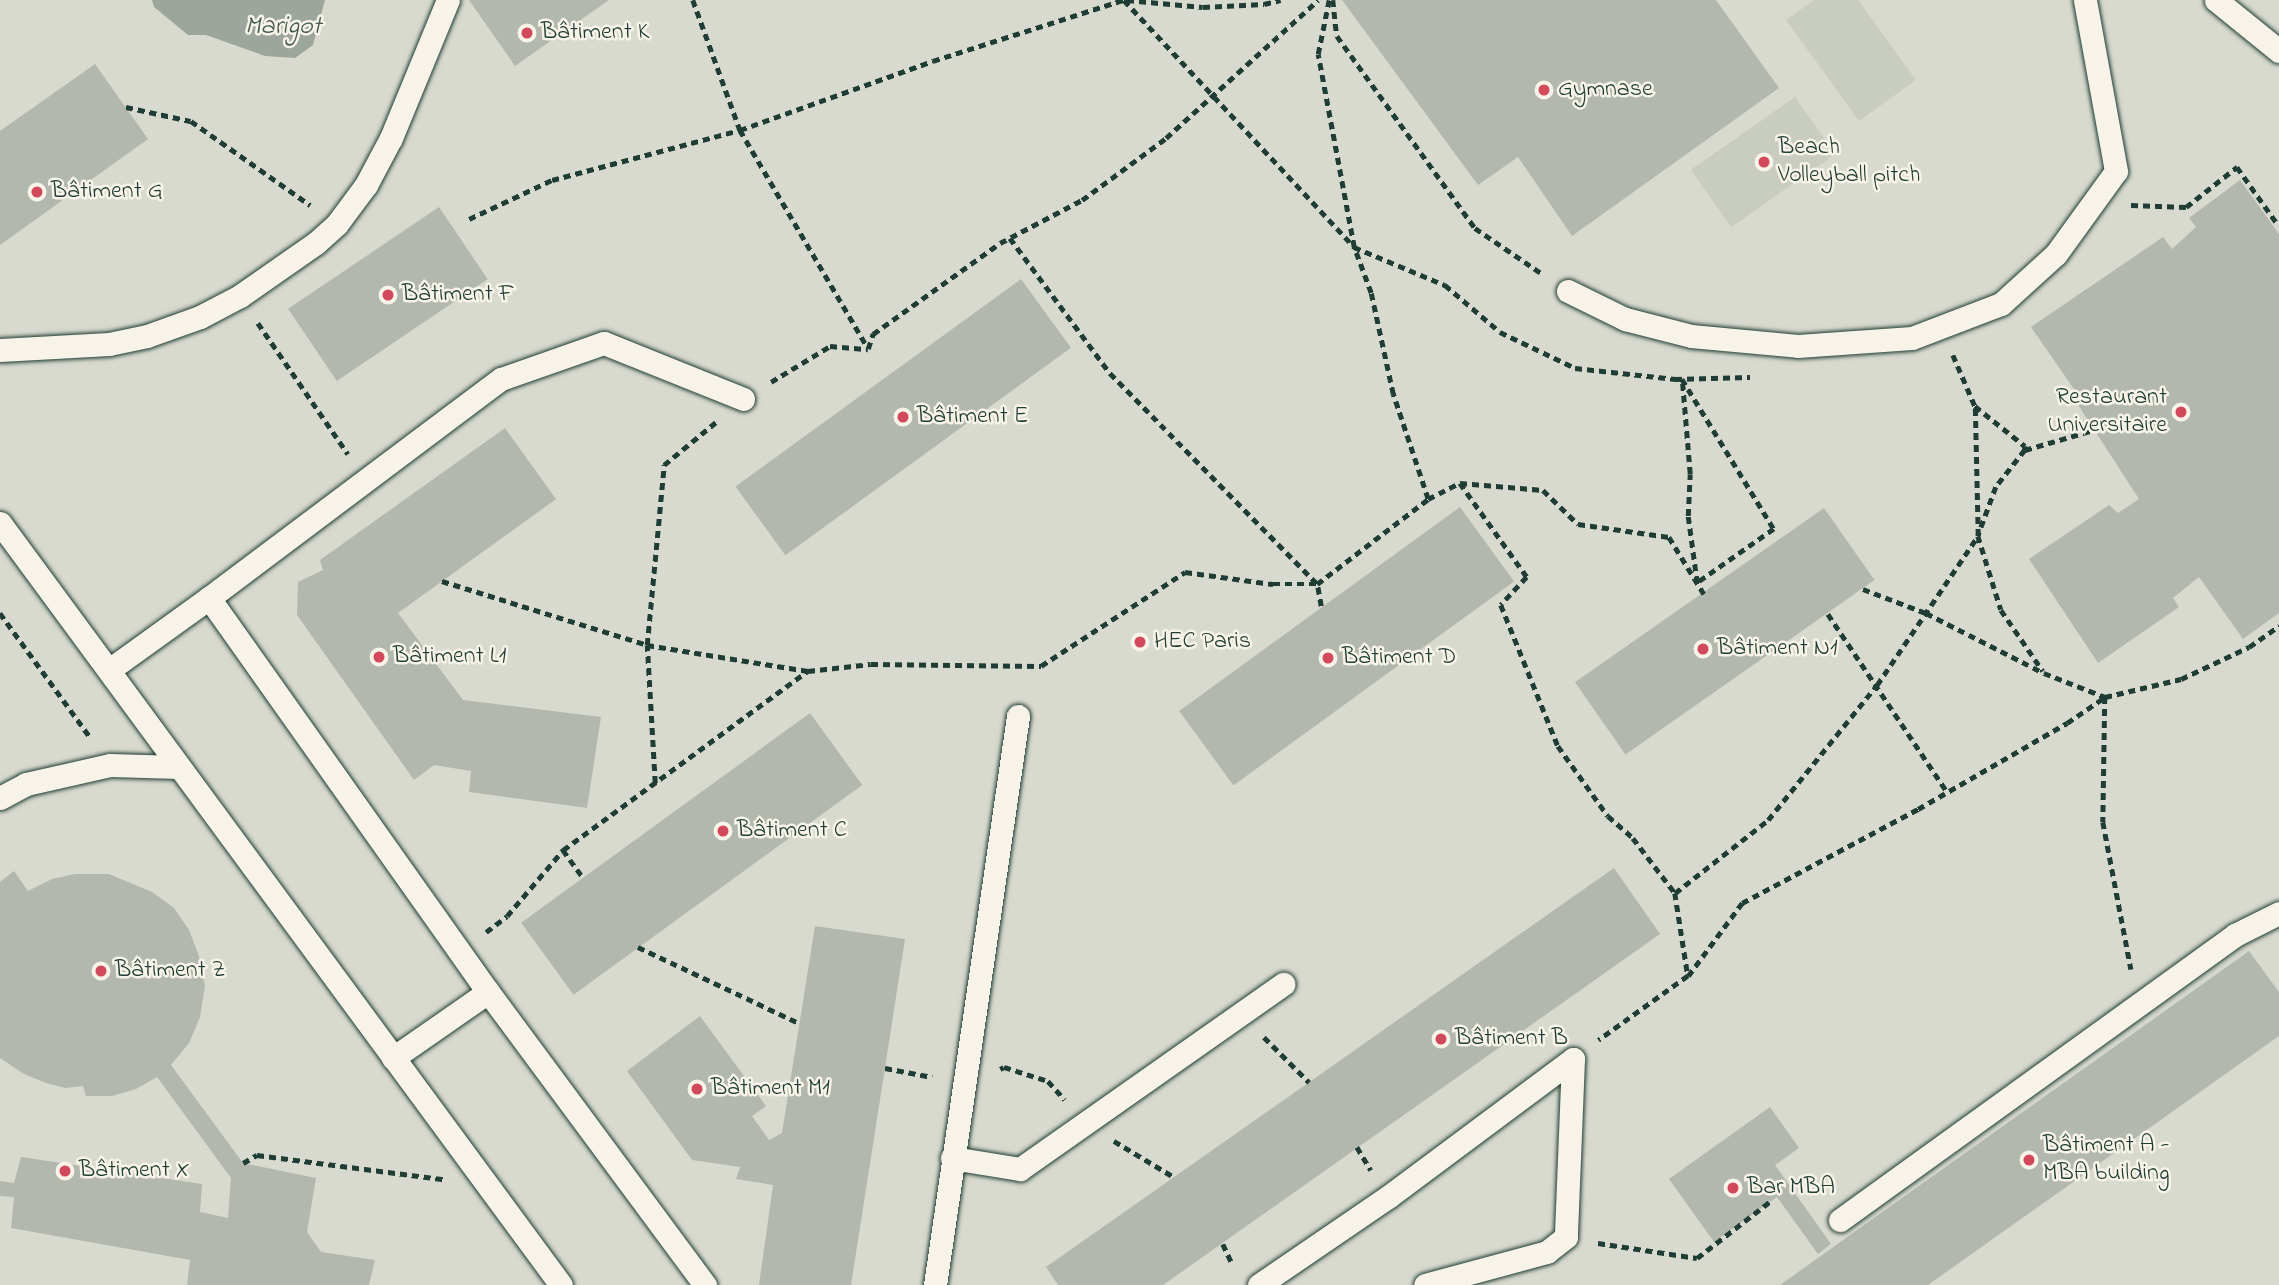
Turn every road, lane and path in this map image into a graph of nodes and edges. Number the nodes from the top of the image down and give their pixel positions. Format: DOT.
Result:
graph roads {
  1 [pos="448,0"];
  2 [pos="693,0"];
  3 [pos="1125,0"];
  4 [pos="1281,0"];
  5 [pos="1318,0"];
  6 [pos="1331,0"];
  7 [pos="2085,0"];
  8 [pos="2216,0"];
  9 [pos="2279,51"];
  10 [pos="126,107"];
  11 [pos="740,130"];
  12 [pos="2092,204"];
  13 [pos="469,219"];
  14 [pos="337,224"];
  15 [pos="2279,226"];
  16 [pos="1010,238"];
  17 [pos="1567,291"];
  18 [pos="240,296"];
  19 [pos="869,349"];
  20 [pos="0,350"];
  21 [pos="743,399"];
  22 [pos="1975,405"];
  23 [pos="2025,450"];
  24 [pos="367,480"];
  25 [pos="1460,482"];
  26 [pos="1429,499"];
  27 [pos="0,523"];
  28 [pos="1978,536"];
  29 [pos="442,581"];
  30 [pos="1697,583"];
  31 [pos="1317,584"];
  32 [pos="1863,589"];
  33 [pos="1704,594"];
  34 [pos="209,598"];
  35 [pos="1321,606"];
  36 [pos="0,613"];
  37 [pos="1926,613"];
  38 [pos="1828,614"];
  39 [pos="2279,626"];
  40 [pos="647,645"];
  41 [pos="108,670"];
  42 [pos="808,671"];
  43 [pos="2044,673"];
  44 [pos="1877,685"];
  45 [pos="2105,697"];
  46 [pos="1018,716"];
  47 [pos="110,765"];
  48 [pos="179,767"];
  49 [pos="655,783"];
  50 [pos="1947,792"];
  51 [pos="0,797"];
  52 [pos="563,850"];
  53 [pos="583,878"];
  54 [pos="1675,893"];
  55 [pos="2279,914"];
  56 [pos="638,947"];
  57 [pos="459,951"];
  58 [pos="1688,976"];
  59 [pos="1283,984"];
  60 [pos="488,992"];
  61 [pos="2141,1003"];
  62 [pos="1241,1014"];
  63 [pos="799,1023"];
  64 [pos="393,1058"];
  65 [pos="1573,1059"];
  66 [pos="885,1068"];
  67 [pos="1309,1082"];
  68 [pos="963,1084"];
  69 [pos="1086,1124"];
  70 [pos="952,1158"];
  71 [pos="469,1161"];
  72 [pos="243,1163"];
  73 [pos="1174,1177"];
  74 [pos="1772,1200"];
  75 [pos="1840,1220"];
  76 [pos="1566,1237"];
  77 [pos="561,1285"];
  78 [pos="705,1285"];
  79 [pos="935,1285"];
  80 [pos="1259,1285"];
  81 [pos="1425,1285"];
  1 -- 14 [label="lane"];
  2 -- 11 [label="path"];
  3 -- 4 [label="path"];
  3 -- 11 [label="path"];
  5 -- 16 [label="path"];
  6 -- 17 [label="path"];
  6 -- 26 [label="path"];
  7 -- 12 [label="lane"];
  8 -- 9 [label="lane"];
  10 -- 14 [label="path"];
  11 -- 13 [label="path"];
  11 -- 19 [label="path"];
  12 -- 15 [label="path"];
  12 -- 17 [label="lane"];
  14 -- 18 [label="lane"];
  16 -- 19 [label="path"];
  16 -- 31 [label="path"];
  18 -- 20 [label="lane"];
  18 -- 24 [label="path"];
  19 -- 21 [label="path"];
  21 -- 24 [label="lane"];
  21 -- 40 [label="path"];
  22 -- 28 [label="path"];
  23 -- 28 [label="path"];
  24 -- 34 [label="lane"];
  25 -- 26 [label="path"];
  25 -- 30 [label="path"];
  25 -- 54 [label="path"];
  26 -- 31 [label="path"];
  27 -- 41 [label="lane"];
  28 -- 37 [label="path"];
  28 -- 43 [label="path"];
  29 -- 40 [label="path"];
  30 -- 30 [label="path"];
  30 -- 33 [label="path"];
  31 -- 35 [label="path"];
  31 -- 42 [label="path"];
  32 -- 37 [label="path"];
  34 -- 41 [label="lane"];
  34 -- 57 [label="lane"];
  36 -- 47 [label="path"];
  37 -- 43 [label="path"];
  37 -- 44 [label="path"];
  38 -- 44 [label="path"];
  39 -- 45 [label="path"];
  40 -- 42 [label="path"];
  40 -- 49 [label="path"];
  41 -- 48 [label="lane"];
  42 -- 49 [label="path"];
  43 -- 45 [label="path"];
  44 -- 50 [label="path"];
  44 -- 54 [label="path"];
  45 -- 50 [label="path"];
  45 -- 61 [label="path"];
  46 -- 68 [label="lane"];
  47 -- 48 [label="lane"];
  47 -- 51 [label="lane"];
  48 -- 64 [label="lane"];
  49 -- 52 [label="path"];
  50 -- 58 [label="path"];
  52 -- 53 [label="path"];
  52 -- 57 [label="path"];
  54 -- 58 [label="path"];
  55 -- 61 [label="lane"];
  56 -- 63 [label="path"];
  57 -- 60 [label="lane"];
  58 -- 65 [label="path"];
  59 -- 62 [label="lane"];
  60 -- 64 [label="lane"];
  60 -- 78 [label="lane"];
  61 -- 75 [label="lane"];
  62 -- 67 [label="path"];
  62 -- 69 [label="lane"];
  64 -- 71 [label="lane"];
  65 -- 76 [label="lane"];
  65 -- 80 [label="lane"];
  66 -- 68 [label="path"];
  68 -- 69 [label="path"];
  68 -- 70 [label="lane"];
  69 -- 70 [label="lane"];
  69 -- 73 [label="path"];
  70 -- 79 [label="lane"];
  71 -- 72 [label="path"];
  71 -- 77 [label="lane"];
  74 -- 76 [label="path"];
  76 -- 81 [label="lane"];
}
